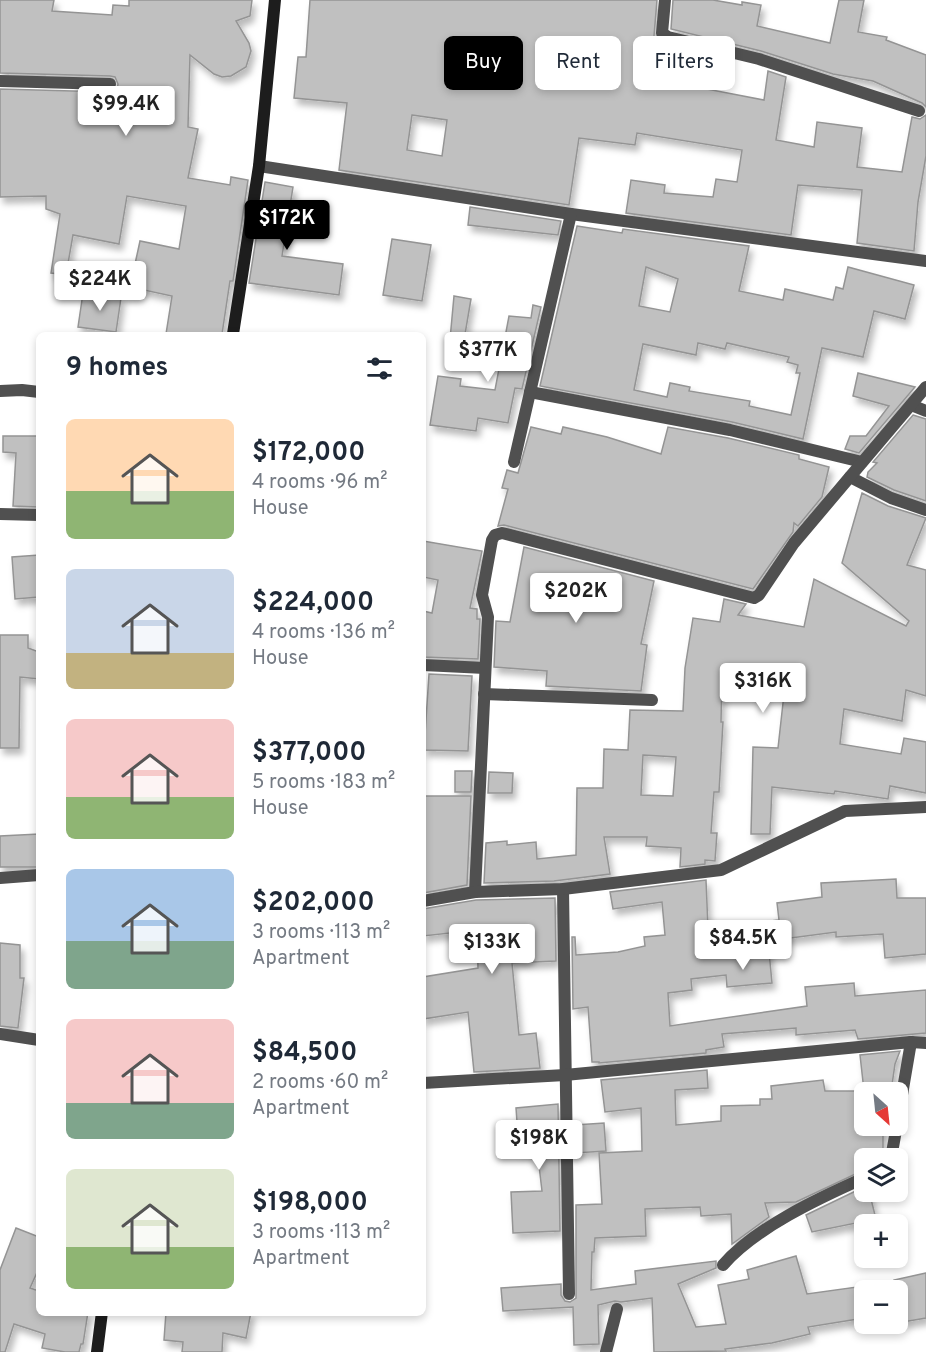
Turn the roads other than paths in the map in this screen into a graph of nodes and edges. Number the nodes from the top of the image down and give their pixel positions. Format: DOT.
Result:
graph roads {
  1 [pos="275,0"];
  2 [pos="664,0"];
  3 [pos="0,81"];
  4 [pos="110,84"];
  5 [pos="919,111"];
  6 [pos="259,166"];
  7 [pos="571,214"];
  8 [pos="926,261"];
  9 [pos="233,332"];
  10 [pos="926,387"];
  11 [pos="0,391"];
  12 [pos="36,392"];
  13 [pos="530,392"];
  14 [pos="910,405"];
  15 [pos="926,411"];
  16 [pos="514,462"];
  17 [pos="862,462"];
  18 [pos="850,477"];
  19 [pos="926,510"];
  20 [pos="0,514"];
  21 [pos="36,515"];
  22 [pos="426,665"];
  23 [pos="485,668"];
  24 [pos="484,694"];
  25 [pos="652,700"];
  26 [pos="926,807"];
  27 [pos="36,875"];
  28 [pos="0,878"];
  29 [pos="563,889"];
  30 [pos="475,892"];
  31 [pos="426,900"];
  32 [pos="0,1034"];
  33 [pos="36,1040"];
  34 [pos="911,1042"];
  35 [pos="926,1043"];
  36 [pos="565,1075"];
  37 [pos="904,1082"];
  38 [pos="426,1083"];
  39 [pos="854,1182"];
  40 [pos="723,1265"];
  41 [pos="568,1294"];
  42 [pos="617,1309"];
  43 [pos="102,1316"];
  44 [pos="97,1352"];
  45 [pos="606,1352"];
  1 -- 6 [label="street"];
  2 -- 5 [label="street"];
  3 -- 4 [label="street"];
  6 -- 7 [label="street"];
  6 -- 9 [label="street"];
  7 -- 8 [label="street"];
  7 -- 13 [label="street"];
  10 -- 14 [label="street"];
  11 -- 12 [label="street"];
  13 -- 16 [label="street"];
  13 -- 17 [label="street"];
  14 -- 15 [label="street"];
  14 -- 17 [label="street"];
  17 -- 18 [label="street"];
  18 -- 19 [label="street"];
  18 -- 23 [label="street"];
  20 -- 21 [label="street"];
  22 -- 23 [label="street"];
  23 -- 24 [label="street"];
  24 -- 25 [label="street"];
  24 -- 30 [label="street"];
  26 -- 29 [label="street"];
  27 -- 28 [label="street"];
  29 -- 30 [label="street"];
  29 -- 36 [label="street"];
  30 -- 31 [label="street"];
  32 -- 33 [label="street"];
  34 -- 35 [label="street"];
  34 -- 36 [label="street"];
  34 -- 37 [label="street"];
  36 -- 38 [label="street"];
  36 -- 41 [label="street"];
  39 -- 40 [label="street"];
  42 -- 45 [label="street"];
  43 -- 44 [label="street"];
}
